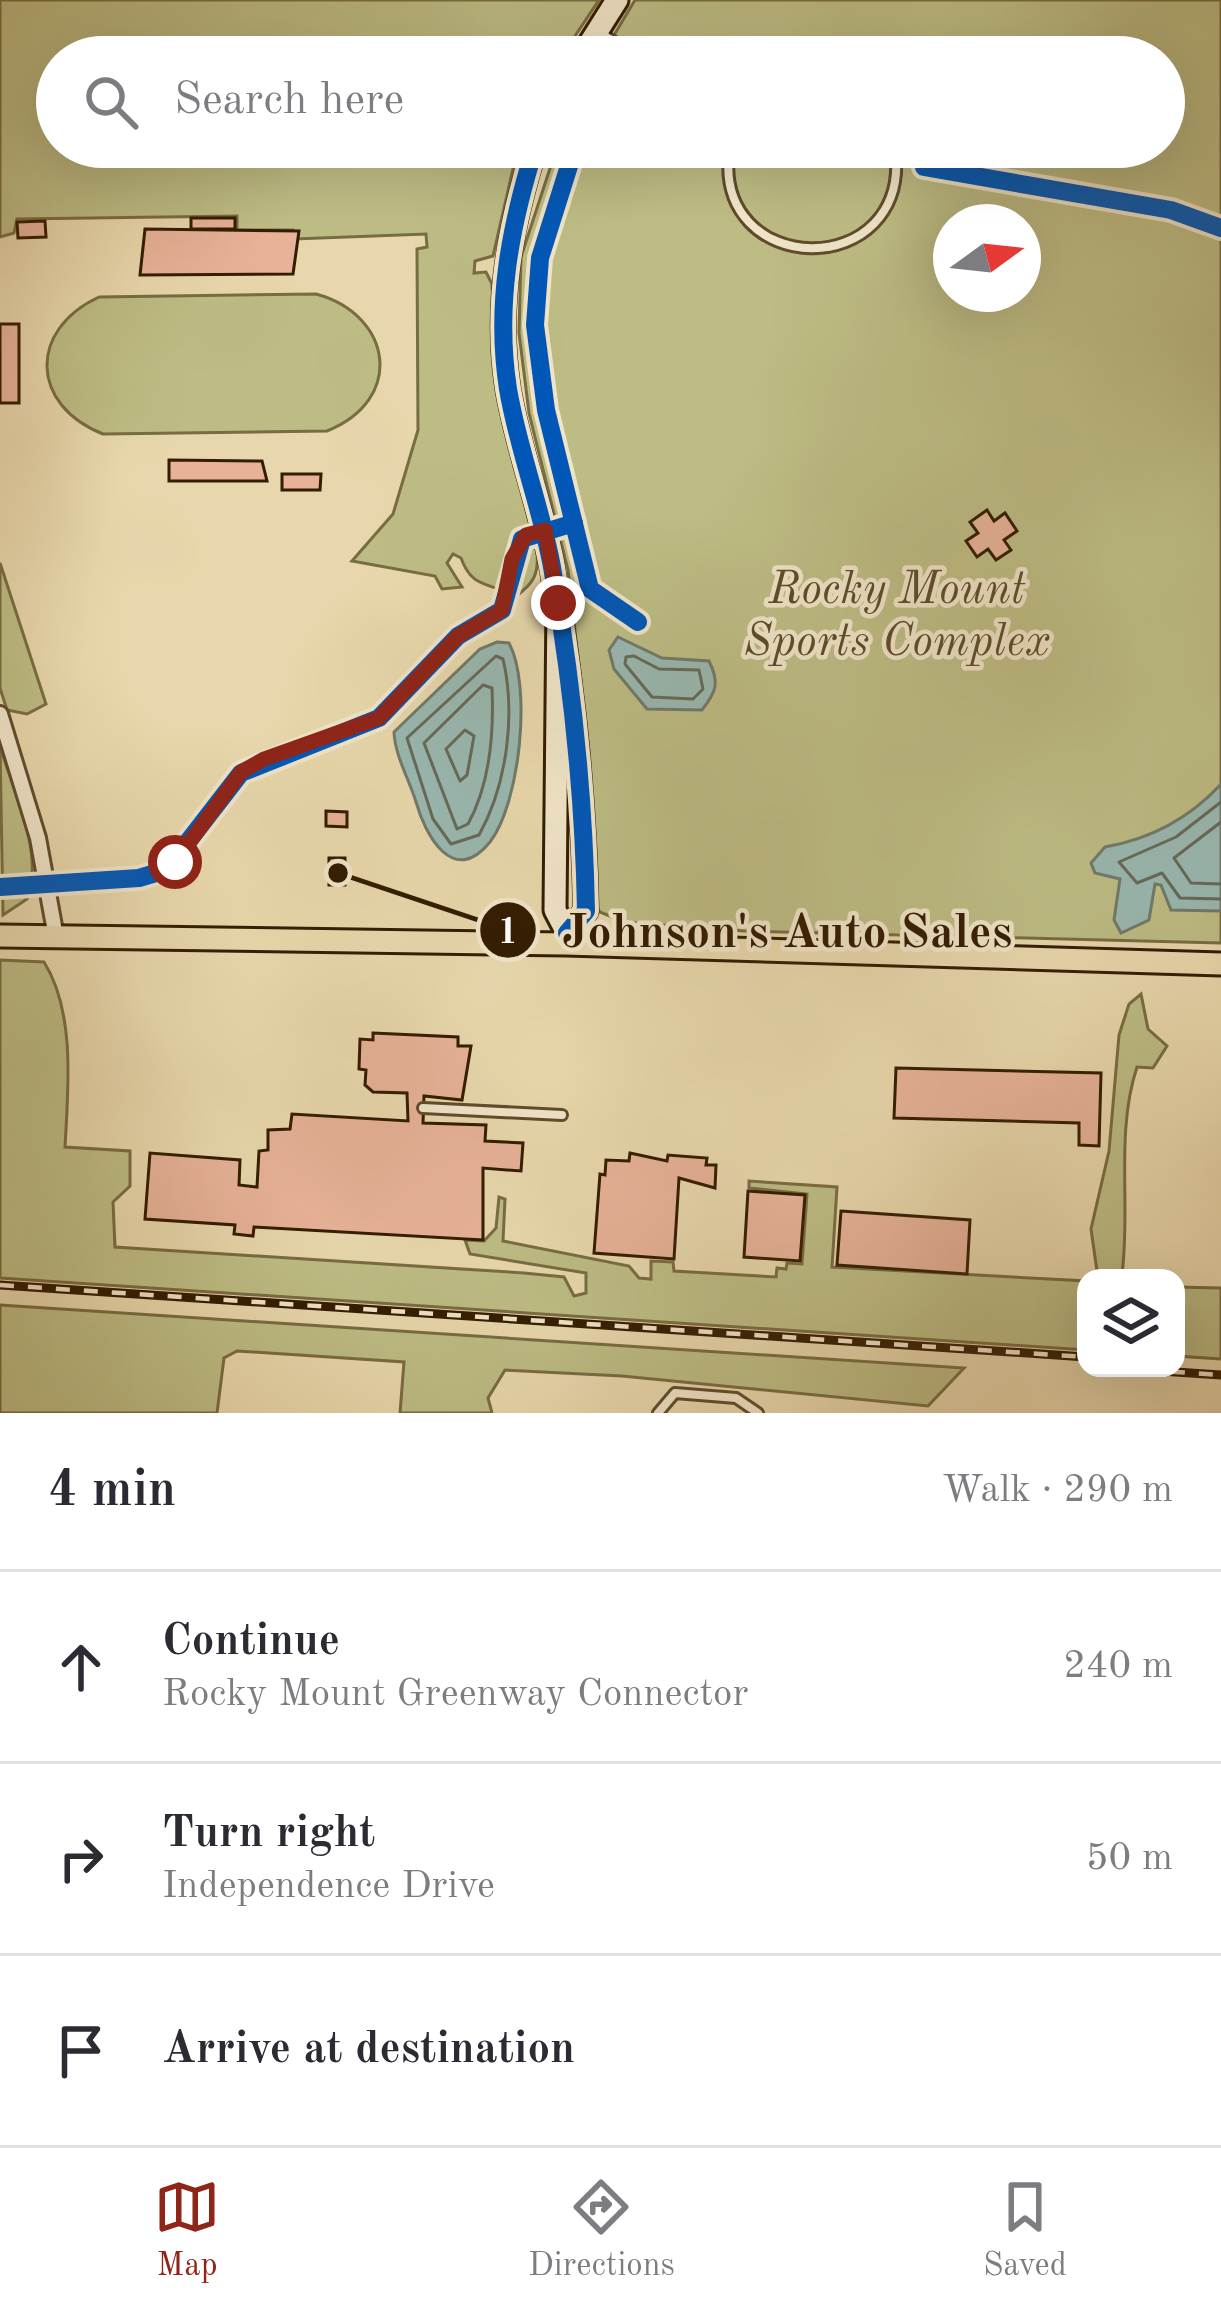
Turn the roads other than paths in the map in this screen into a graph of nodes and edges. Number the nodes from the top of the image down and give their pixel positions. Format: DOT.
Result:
graph roads {
  1 [pos="616,0"];
  2 [pos="597,31"];
  3 [pos="594,36"];
  4 [pos="605,36"];
  5 [pos="529,168"];
  6 [pos="726,168"];
  7 [pos="896,168"];
  8 [pos="0,714"];
  9 [pos="0,936"];
  10 [pos="56,937"];
  11 [pos="566,939"];
  12 [pos="1221,964"];
  13 [pos="424,1108"];
  14 [pos="562,1115"];
  15 [pos="658,1413"];
  16 [pos="758,1413"];
  1 -- 2 [label="street"];
  2 -- 3 [label="street"];
  2 -- 4 [label="lane"];
  5 -- 11 [label="street"];
  6 -- 7 [label="lane"];
  8 -- 10 [label="street"];
  9 -- 10 [label="main road"];
  10 -- 11 [label="main road"];
  11 -- 12 [label="main road"];
  13 -- 14 [label="lane"];
  15 -- 16 [label="lane"];
}
